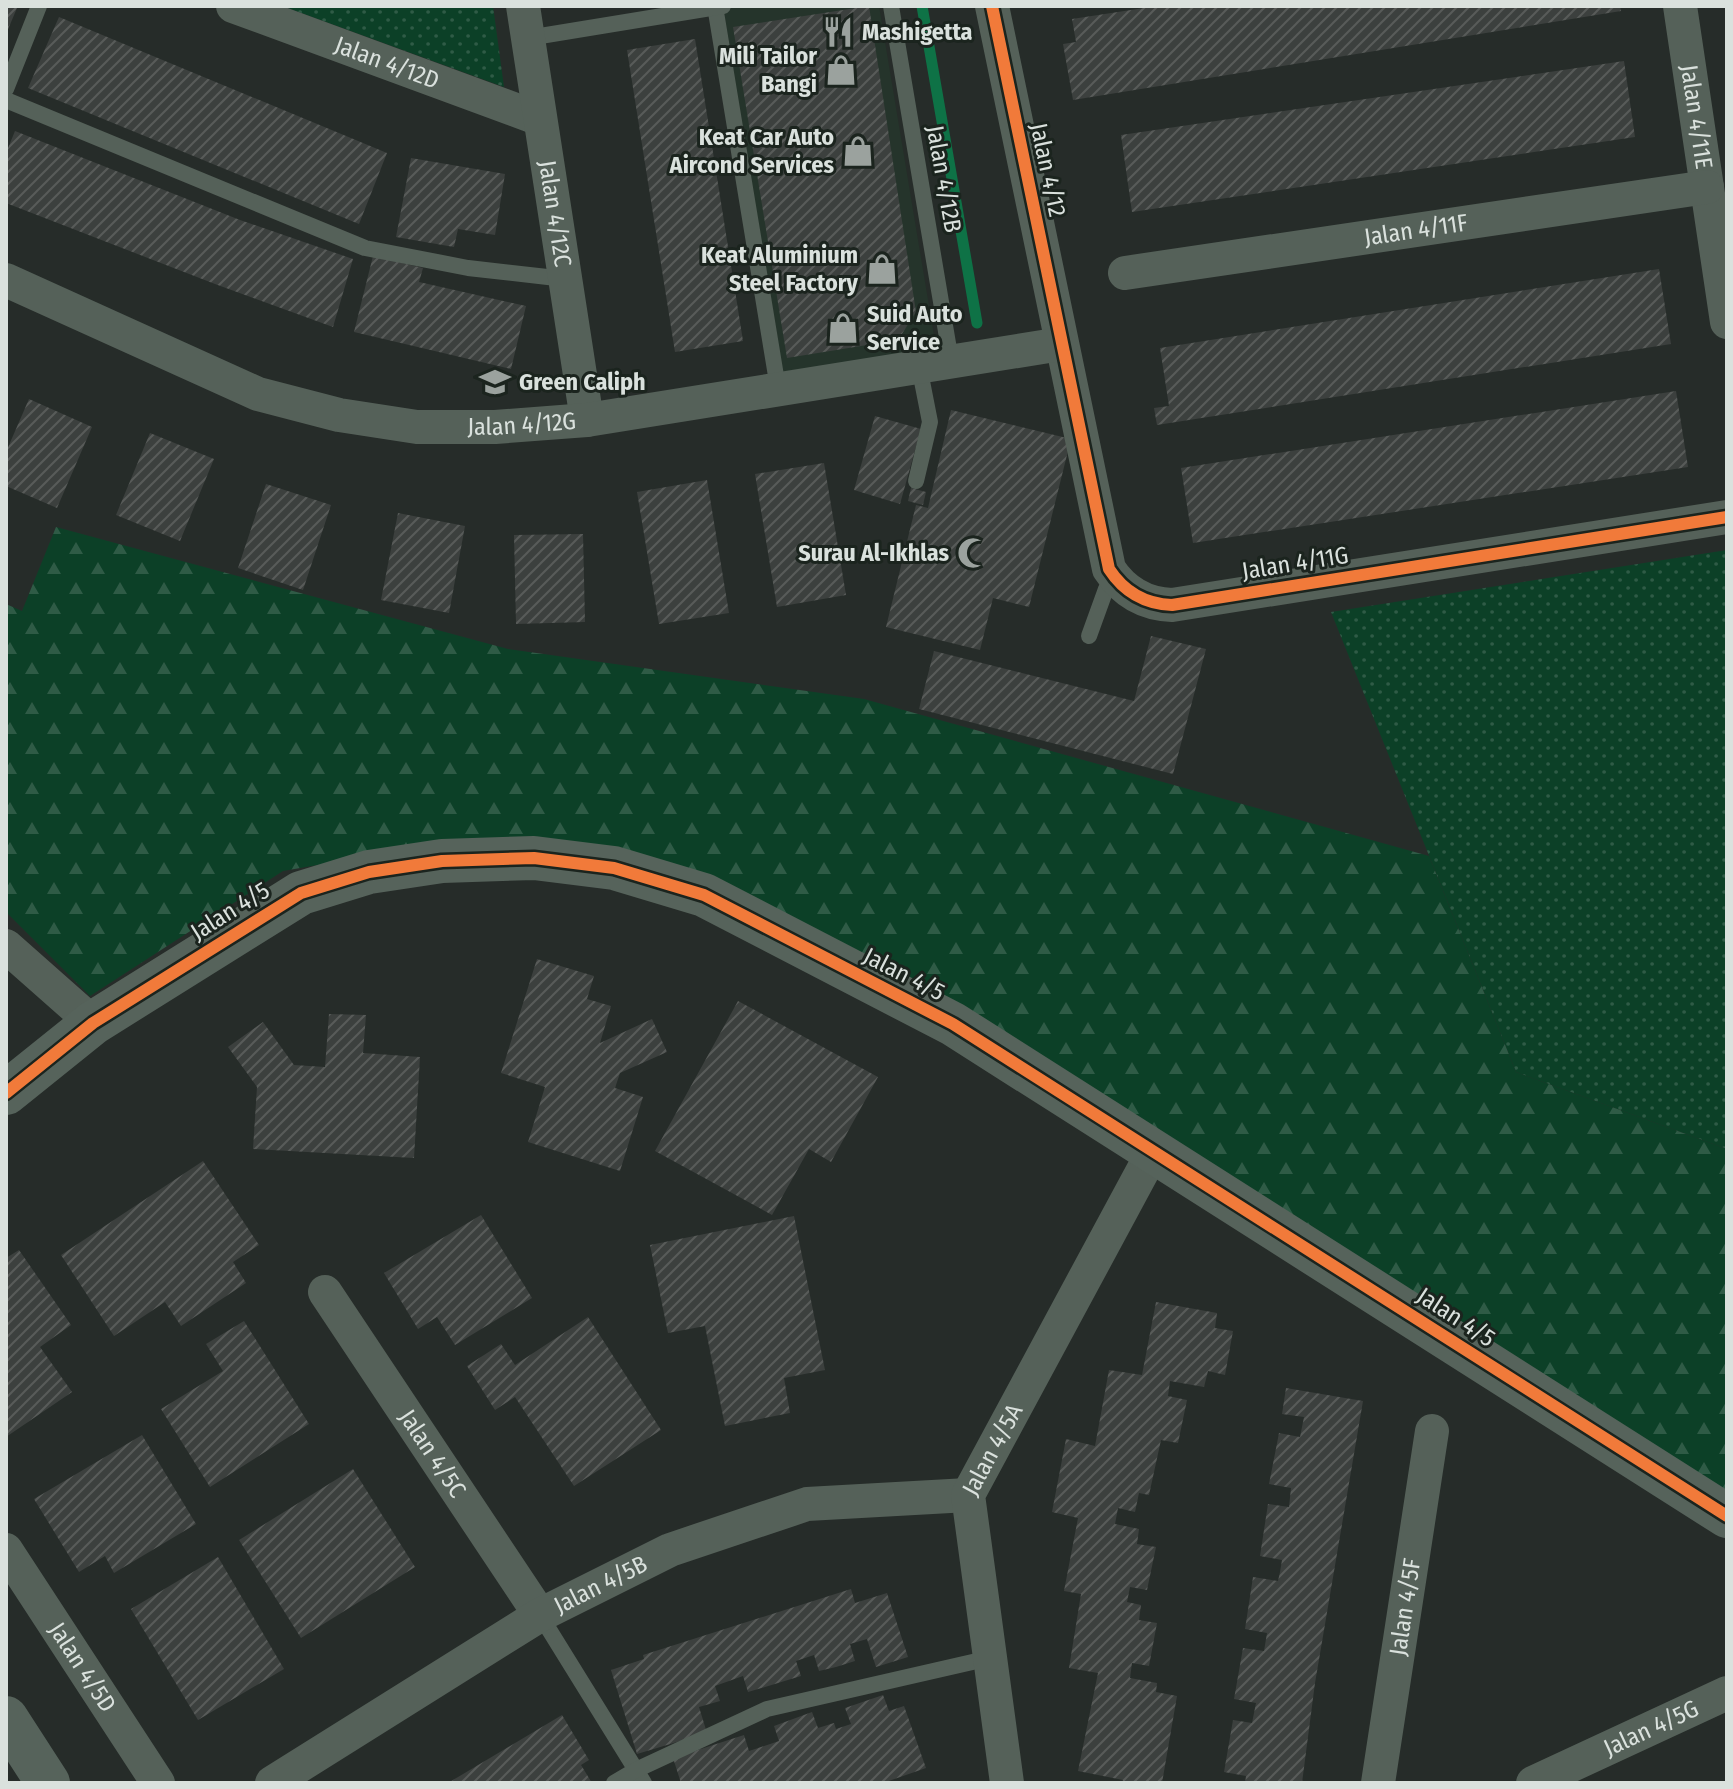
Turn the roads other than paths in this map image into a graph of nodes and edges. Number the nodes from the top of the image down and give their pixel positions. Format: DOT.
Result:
graph roads {
  1 [pos="39,6"];
  2 [pos="233,6"];
  3 [pos="718,6"];
  4 [pos="891,6"];
  5 [pos="992,6"];
  6 [pos="1680,6"];
  7 [pos="525,22"];
  8 [pos="6,89"];
  9 [pos="6,100"];
  10 [pos="540,119"];
  11 [pos="1707,187"];
  12 [pos="1125,273"];
  13 [pos="565,279"];
  14 [pos="6,280"];
  15 [pos="1727,322"];
  16 [pos="1061,344"];
  17 [pos="935,364"];
  18 [pos="778,388"];
  19 [pos="587,420"];
  20 [pos="916,481"];
  21 [pos="1727,517"];
  22 [pos="1118,583"];
  23 [pos="1089,636"];
  24 [pos="6,946"];
  25 [pos="93,1023"];
  26 [pos="6,1093"];
  27 [pos="1154,1150"];
  28 [pos="325,1292"];
  29 [pos="1432,1431"];
  30 [pos="968,1495"];
  31 [pos="1727,1516"];
  32 [pos="6,1550"];
  33 [pos="540,1615"];
  34 [pos="990,1658"];
  35 [pos="1727,1693"];
  36 [pos="6,1718"];
  37 [pos="640,1776"];
  38 [pos="48,1783"];
  39 [pos="158,1783"];
  40 [pos="272,1783"];
  41 [pos="614,1783"];
  42 [pos="1007,1783"];
  43 [pos="1378,1783"];
  44 [pos="1533,1783"];
  1 -- 8 [label="lane"];
  2 -- 10 [label="street, Jalan 4/12D"];
  3 -- 7 [label="lane"];
  3 -- 18 [label="lane"];
  4 -- 17 [label="lane, Jalan 4/12B"];
  5 -- 16 [label="street, Jalan 4/12"];
  6 -- 11 [label="street, Jalan 4/11E"];
  7 -- 10 [label="street, Jalan 4/12C"];
  9 -- 13 [label="lane"];
  10 -- 13 [label="street, Jalan 4/12C"];
  11 -- 12 [label="street, Jalan 4/11F"];
  11 -- 15 [label="street, Jalan 4/11E"];
  13 -- 19 [label="street, Jalan 4/12C"];
  14 -- 19 [label="street, Jalan 4/12G"];
  16 -- 17 [label="street, Jalan 4/12G"];
  16 -- 22 [label="street"];
  17 -- 18 [label="street, Jalan 4/12G"];
  17 -- 20 [label="lane, Jalan 4/12B"];
  18 -- 19 [label="street, Jalan 4/12G"];
  21 -- 22 [label="street, Jalan 4/11G"];
  22 -- 23 [label="lane"];
  24 -- 25 [label="street"];
  25 -- 26 [label="street, Jalan 4/5"];
  25 -- 27 [label="street, Jalan 4/5"];
  27 -- 30 [label="street, Jalan 4/5A"];
  27 -- 31 [label="street, Jalan 4/5"];
  28 -- 33 [label="street, Jalan 4/5C"];
  29 -- 43 [label="street, Jalan 4/5F"];
  30 -- 33 [label="street, Jalan 4/5B"];
  30 -- 34 [label="street, Jalan 4/5A"];
  32 -- 39 [label="street, Jalan 4/5D"];
  33 -- 37 [label="lane"];
  33 -- 40 [label="street, Jalan 4/5B"];
  34 -- 37 [label="lane"];
  34 -- 42 [label="street, Jalan 4/5A"];
  35 -- 44 [label="street, Jalan 4/5G"];
  36 -- 38 [label="street"];
  37 -- 41 [label="lane"];
}
